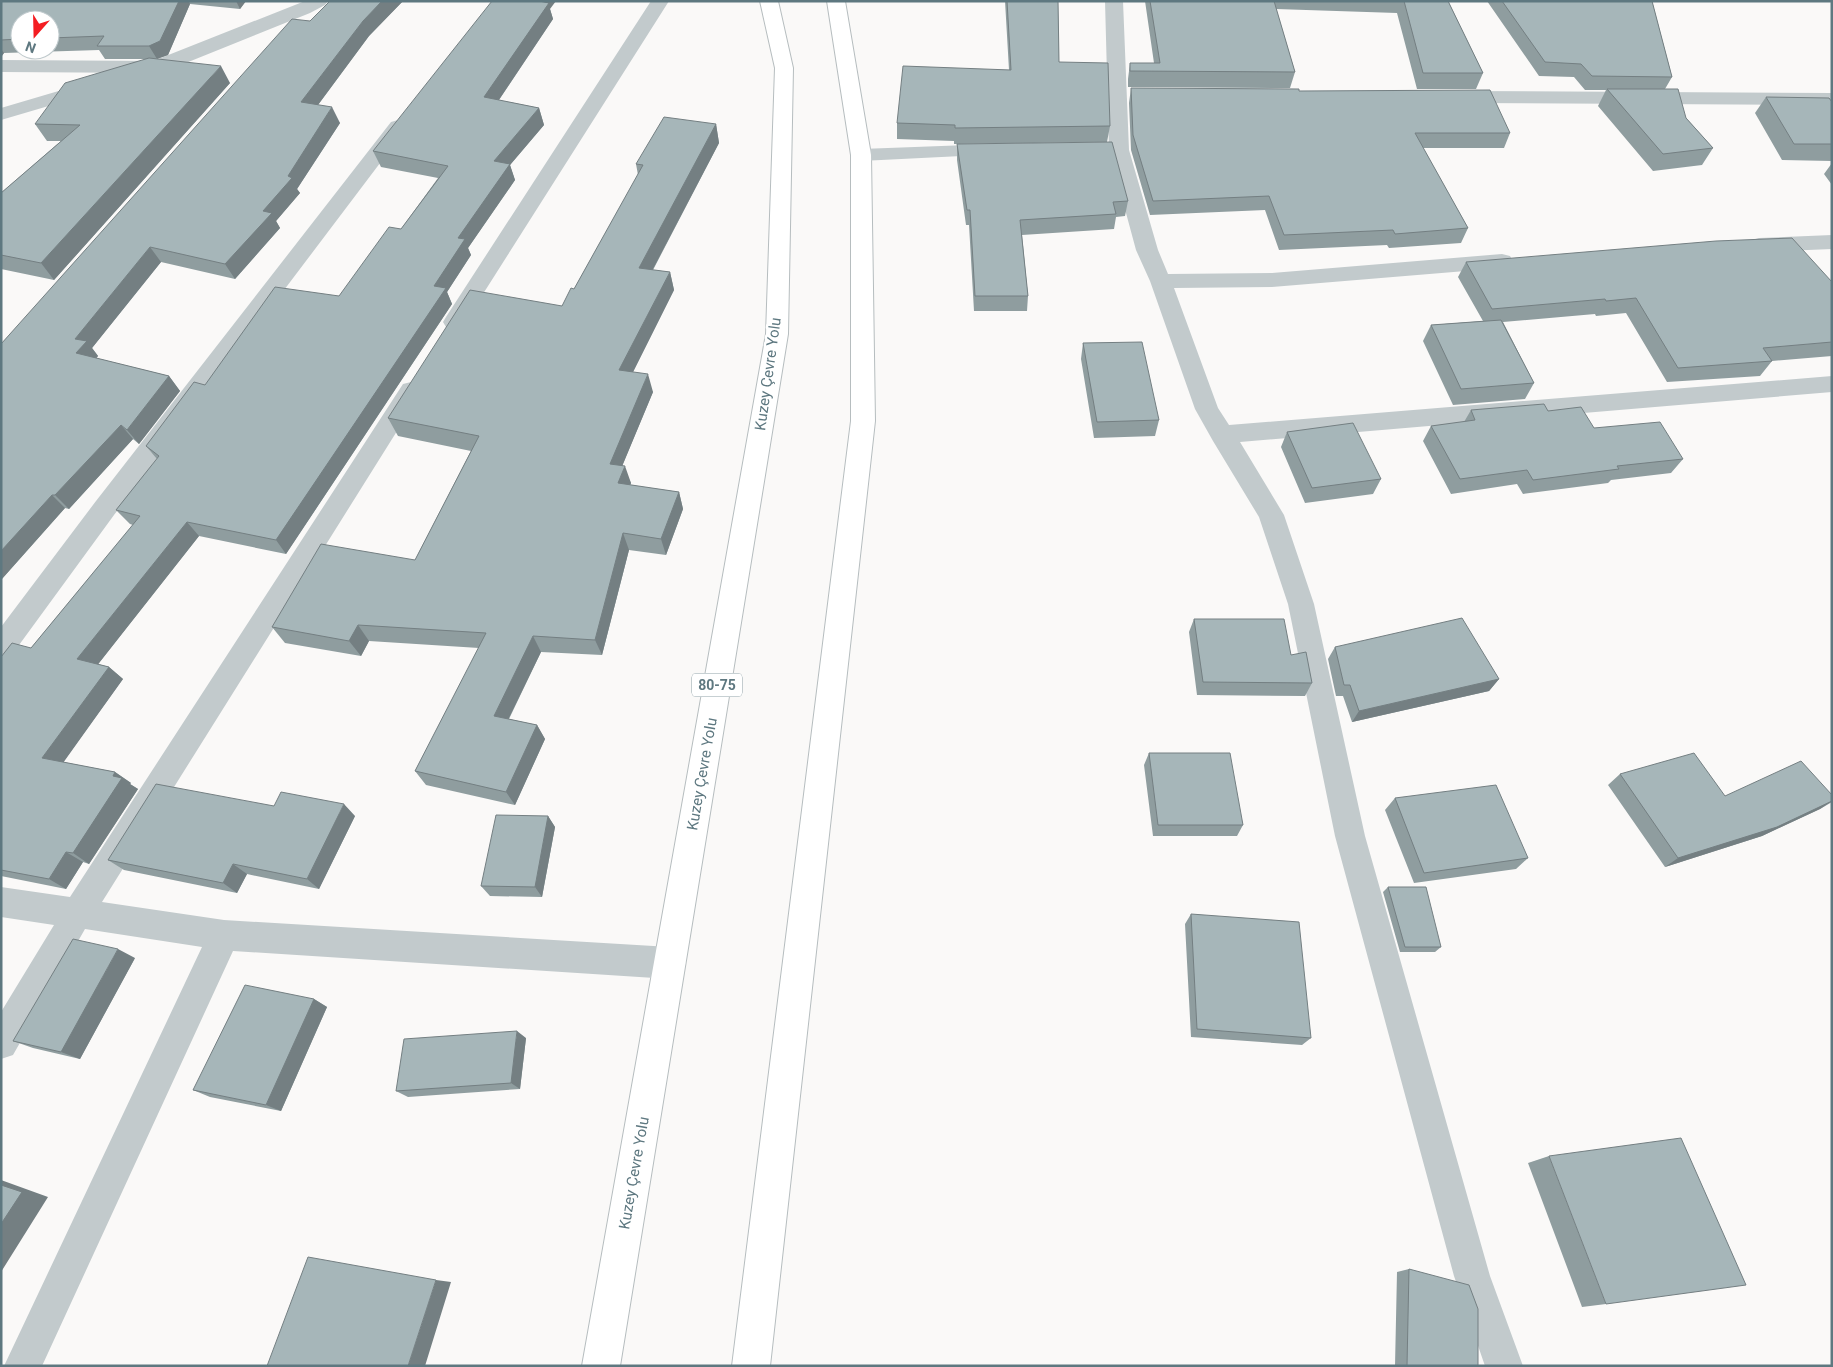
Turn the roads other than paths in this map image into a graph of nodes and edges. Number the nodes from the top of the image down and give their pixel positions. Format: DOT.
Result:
graph roads {
  1 [pos="660,1"];
  2 [pos="769,1"];
  3 [pos="836,1"];
  4 [pos="1114,1"];
  5 [pos="312,5"];
  6 [pos="280,40"];
  7 [pos="1,66"];
  8 [pos="159,67"];
  9 [pos="1443,97"];
  10 [pos="1832,99"];
  11 [pos="409,112"];
  12 [pos="1,114"];
  13 [pos="1016,150"];
  14 [pos="861,155"];
  15 [pos="1832,242"];
  16 [pos="1743,246"];
  17 [pos="1526,259"];
  18 [pos="1161,281"];
  19 [pos="441,342"];
  20 [pos="425,367"];
  21 [pos="1832,384"];
  22 [pos="1221,435"];
  23 [pos="1,648"];
  24 [pos="1,902"];
  25 [pos="77,914"];
  26 [pos="224,934"];
  27 [pos="670,963"];
  28 [pos="1,1044"];
  29 [pos="23,1366"];
  30 [pos="601,1366"];
  31 [pos="751,1366"];
  32 [pos="1504,1366"];
  1 -- 19 [label="street"];
  2 -- 27 [label="highway, Kuzey Çevre Yolu / 80-75"];
  3 -- 14 [label="highway"];
  4 -- 18 [label="street"];
  5 -- 6 [label="street"];
  5 -- 8 [label="street"];
  7 -- 8 [label="street"];
  8 -- 12 [label="street"];
  9 -- 10 [label="street"];
  11 -- 23 [label="street"];
  13 -- 14 [label="street"];
  14 -- 31 [label="highway"];
  15 -- 16 [label="street"];
  17 -- 18 [label="street"];
  18 -- 22 [label="street"];
  20 -- 25 [label="street"];
  21 -- 22 [label="street"];
  22 -- 32 [label="street"];
  24 -- 25 [label="street"];
  25 -- 26 [label="street"];
  25 -- 28 [label="street"];
  26 -- 27 [label="street"];
  26 -- 29 [label="street"];
  27 -- 30 [label="highway, Kuzey Çevre Yolu / 80-75"];
}
